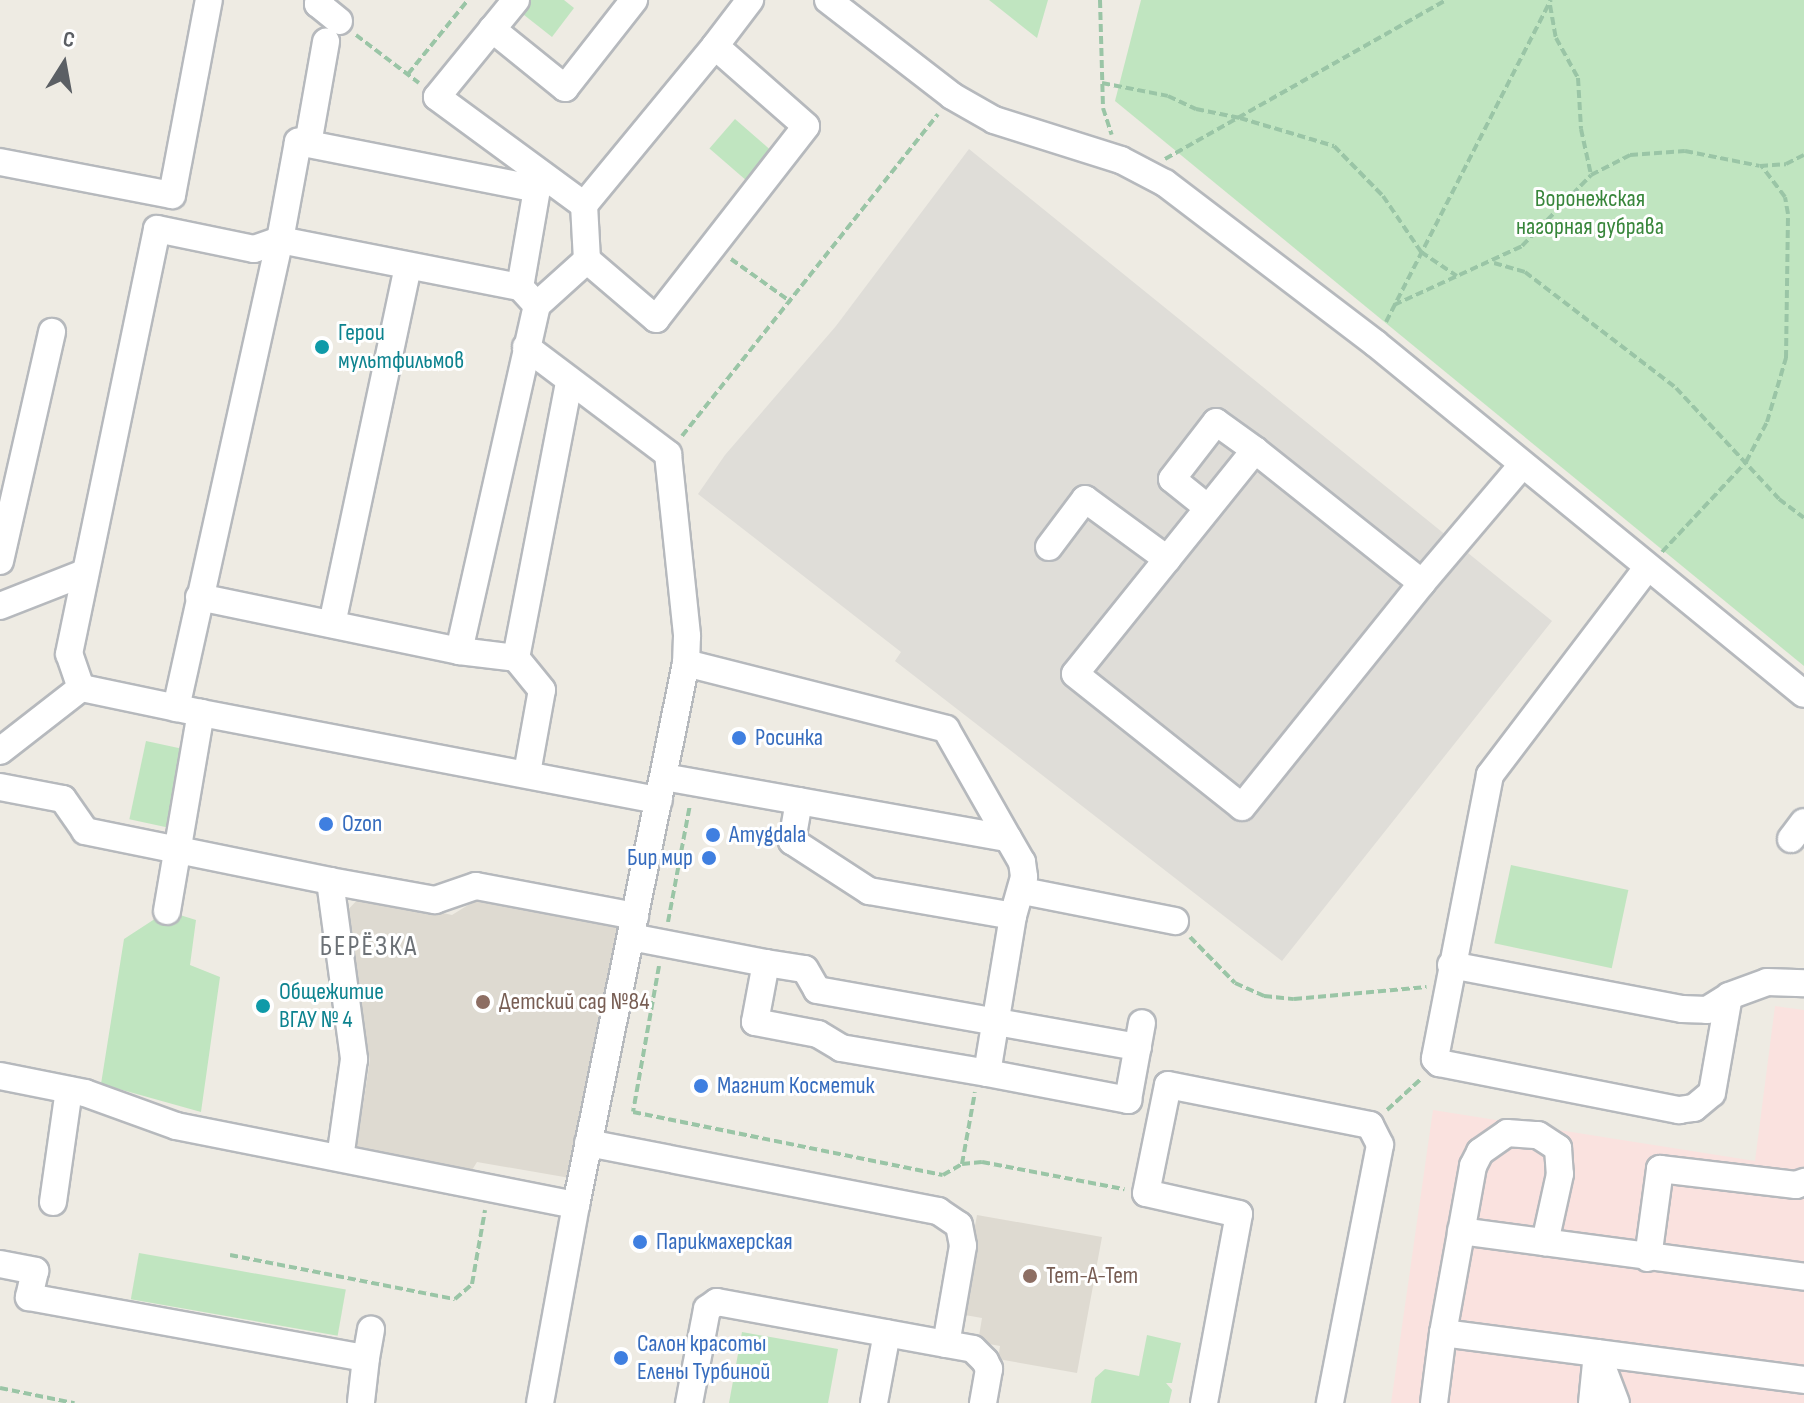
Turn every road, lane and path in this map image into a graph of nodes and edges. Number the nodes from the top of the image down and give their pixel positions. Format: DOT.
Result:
graph roads {
  1 [pos="209,0"];
  2 [pos="321,0"];
  3 [pos="468,0"];
  4 [pos="516,0"];
  5 [pos="634,0"];
  6 [pos="750,0"];
  7 [pos="828,0"];
  8 [pos="1100,0"];
  9 [pos="1446,0"];
  10 [pos="1550,1"];
  11 [pos="492,29"];
  12 [pos="332,32"];
  13 [pos="715,46"];
  14 [pos="408,74"];
  15 [pos="1102,83"];
  16 [pos="952,96"];
  17 [pos="437,97"];
  18 [pos="1240,118"];
  19 [pos="308,144"];
  20 [pos="1804,155"];
  21 [pos="0,162"];
  22 [pos="1132,166"];
  23 [pos="1760,166"];
  24 [pos="1591,175"];
  25 [pos="542,183"];
  26 [pos="584,205"];
  27 [pos="280,240"];
  28 [pos="713,246"];
  29 [pos="1421,252"];
  30 [pos="587,260"];
  31 [pos="1492,263"];
  32 [pos="408,267"];
  33 [pos="1457,276"];
  34 [pos="528,296"];
  35 [pos="791,302"];
  36 [pos="1394,305"];
  37 [pos="52,332"];
  38 [pos="1375,343"];
  39 [pos="526,347"];
  40 [pos="569,383"];
  41 [pos="1255,450"];
  42 [pos="668,454"];
  43 [pos="1746,462"];
  44 [pos="1522,465"];
  45 [pos="1208,508"];
  46 [pos="1804,518"];
  47 [pos="1049,547"];
  48 [pos="1167,559"];
  49 [pos="0,561"];
  50 [pos="1647,568"];
  51 [pos="84,573"];
  52 [pos="1422,583"];
  53 [pos="199,597"];
  54 [pos="0,606"];
  55 [pos="332,624"];
  56 [pos="459,651"];
  57 [pos="516,658"];
  58 [pos="686,663"];
  59 [pos="81,688"];
  60 [pos="1804,694"];
  61 [pos="189,711"];
  62 [pos="0,751"];
  63 [pos="527,773"];
  64 [pos="0,787"];
  65 [pos="661,788"];
  66 [pos="799,801"];
  67 [pos="1008,838"];
  68 [pos="177,851"];
  69 [pos="330,881"];
  70 [pos="1023,891"];
  71 [pos="167,911"];
  72 [pos="1013,916"];
  73 [pos="1175,921"];
  74 [pos="633,927"];
  75 [pos="766,963"];
  76 [pos="1449,975"];
  77 [pos="1804,983"];
  78 [pos="1729,996"];
  79 [pos="996,1023"];
  80 [pos="1439,1063"];
  81 [pos="983,1072"];
  82 [pos="0,1076"];
  83 [pos="69,1090"];
  84 [pos="633,1112"];
  85 [pos="1370,1125"];
  86 [pos="588,1143"];
  87 [pos="340,1158"];
  88 [pos="962,1164"];
  89 [pos="1804,1182"];
  90 [pos="489,1188"];
  91 [pos="1146,1193"];
  92 [pos="53,1202"];
  93 [pos="576,1205"];
  94 [pos="1461,1231"];
  95 [pos="1545,1242"];
  96 [pos="230,1255"];
  97 [pos="1648,1258"];
  98 [pos="0,1264"];
  99 [pos="1804,1277"];
  100 [pos="371,1329"];
  101 [pos="887,1333"];
  102 [pos="1443,1333"];
  103 [pos="946,1344"];
  104 [pos="1597,1353"];
  105 [pos="366,1358"];
  106 [pos="1804,1380"];
  107 [pos="0,1388"];
  108 [pos="361,1402"];
  109 [pos="546,1402"];
  110 [pos="74,1403"];
  111 [pos="689,1403"];
  112 [pos="874,1403"];
  113 [pos="983,1403"];
  114 [pos="1204,1403"];
  115 [pos="1330,1403"];
  116 [pos="1434,1403"];
  117 [pos="1592,1403"];
  118 [pos="1616,1403"];
  1 -- 21 [label="street"];
  2 -- 12 [label="street"];
  3 -- 14 [label="path"];
  4 -- 11 [label="street"];
  5 -- 11 [label="street"];
  6 -- 13 [label="street"];
  7 -- 16 [label="street"];
  8 -- 15 [label="path"];
  9 -- 18 [label="path"];
  10 -- 24 [label="path"];
  10 -- 29 [label="path"];
  11 -- 17 [label="street"];
  12 -- 14 [label="path"];
  12 -- 19 [label="street"];
  13 -- 26 [label="street"];
  13 -- 28 [label="street"];
  14 -- 17 [label="path"];
  15 -- 18 [label="path"];
  15 -- 22 [label="path"];
  16 -- 22 [label="street"];
  16 -- 35 [label="path"];
  17 -- 25 [label="street"];
  18 -- 22 [label="path"];
  18 -- 29 [label="path"];
  19 -- 25 [label="street"];
  19 -- 27 [label="street"];
  20 -- 23 [label="path"];
  22 -- 38 [label="street"];
  23 -- 24 [label="path"];
  23 -- 43 [label="path"];
  24 -- 31 [label="path"];
  25 -- 26 [label="street"];
  25 -- 34 [label="street"];
  26 -- 30 [label="street"];
  27 -- 32 [label="street"];
  27 -- 51 [label="street"];
  27 -- 53 [label="street"];
  28 -- 30 [label="street"];
  28 -- 35 [label="path"];
  29 -- 33 [label="path"];
  29 -- 36 [label="path"];
  30 -- 34 [label="street"];
  31 -- 33 [label="path"];
  31 -- 43 [label="path"];
  32 -- 34 [label="street"];
  32 -- 55 [label="street"];
  33 -- 36 [label="path"];
  34 -- 39 [label="street"];
  35 -- 42 [label="path"];
  36 -- 38 [label="path"];
  37 -- 49 [label="street"];
  38 -- 44 [label="street"];
  39 -- 40 [label="street"];
  39 -- 56 [label="street"];
  40 -- 42 [label="street"];
  40 -- 57 [label="street"];
  41 -- 45 [label="street"];
  41 -- 45 [label="street"];
  41 -- 52 [label="street"];
  42 -- 58 [label="street"];
  43 -- 46 [label="path"];
  43 -- 50 [label="path"];
  44 -- 50 [label="street"];
  44 -- 52 [label="street"];
  45 -- 48 [label="street"];
  47 -- 48 [label="street"];
  48 -- 52 [label="street"];
  50 -- 60 [label="street"];
  50 -- 76 [label="street"];
  51 -- 54 [label="street"];
  51 -- 59 [label="street"];
  53 -- 55 [label="street"];
  53 -- 61 [label="street"];
  55 -- 56 [label="street"];
  56 -- 57 [label="street"];
  57 -- 63 [label="street"];
  58 -- 65 [label="street"];
  58 -- 67 [label="street"];
  59 -- 61 [label="street"];
  59 -- 62 [label="street"];
  61 -- 63 [label="street"];
  61 -- 68 [label="street"];
  63 -- 65 [label="street"];
  64 -- 68 [label="street"];
  65 -- 66 [label="street"];
  65 -- 74 [label="street"];
  66 -- 67 [label="street"];
  66 -- 72 [label="street"];
  67 -- 70 [label="street"];
  68 -- 69 [label="street"];
  68 -- 71 [label="street"];
  69 -- 74 [label="street"];
  69 -- 87 [label="street"];
  70 -- 72 [label="street"];
  70 -- 73 [label="street"];
  72 -- 79 [label="street"];
  73 -- 76 [label="path"];
  74 -- 75 [label="street"];
  74 -- 86 [label="street"];
  75 -- 79 [label="street"];
  75 -- 81 [label="street"];
  76 -- 78 [label="street"];
  76 -- 80 [label="street"];
  77 -- 78 [label="street"];
  78 -- 80 [label="street"];
  79 -- 81 [label="street"];
  79 -- 81 [label="street"];
  80 -- 85 [label="path"];
  81 -- 88 [label="path"];
  82 -- 83 [label="street"];
  83 -- 87 [label="street"];
  83 -- 92 [label="street"];
  84 -- 88 [label="path"];
  85 -- 91 [label="street"];
  85 -- 115 [label="street"];
  86 -- 93 [label="street"];
  86 -- 103 [label="street"];
  87 -- 90 [label="street"];
  88 -- 91 [label="path"];
  89 -- 97 [label="street"];
  90 -- 93 [label="street"];
  90 -- 96 [label="path"];
  91 -- 114 [label="street"];
  93 -- 109 [label="street"];
  94 -- 95 [label="street"];
  94 -- 95 [label="street"];
  94 -- 102 [label="street"];
  95 -- 97 [label="street"];
  97 -- 99 [label="street"];
  98 -- 105 [label="street"];
  100 -- 105 [label="street"];
  101 -- 103 [label="street"];
  101 -- 111 [label="street"];
  101 -- 112 [label="street"];
  102 -- 104 [label="street"];
  102 -- 116 [label="street"];
  103 -- 113 [label="street"];
  104 -- 106 [label="street"];
  104 -- 117 [label="street"];
  104 -- 118 [label="street"];
  105 -- 108 [label="street"];
  107 -- 110 [label="path"];
}
